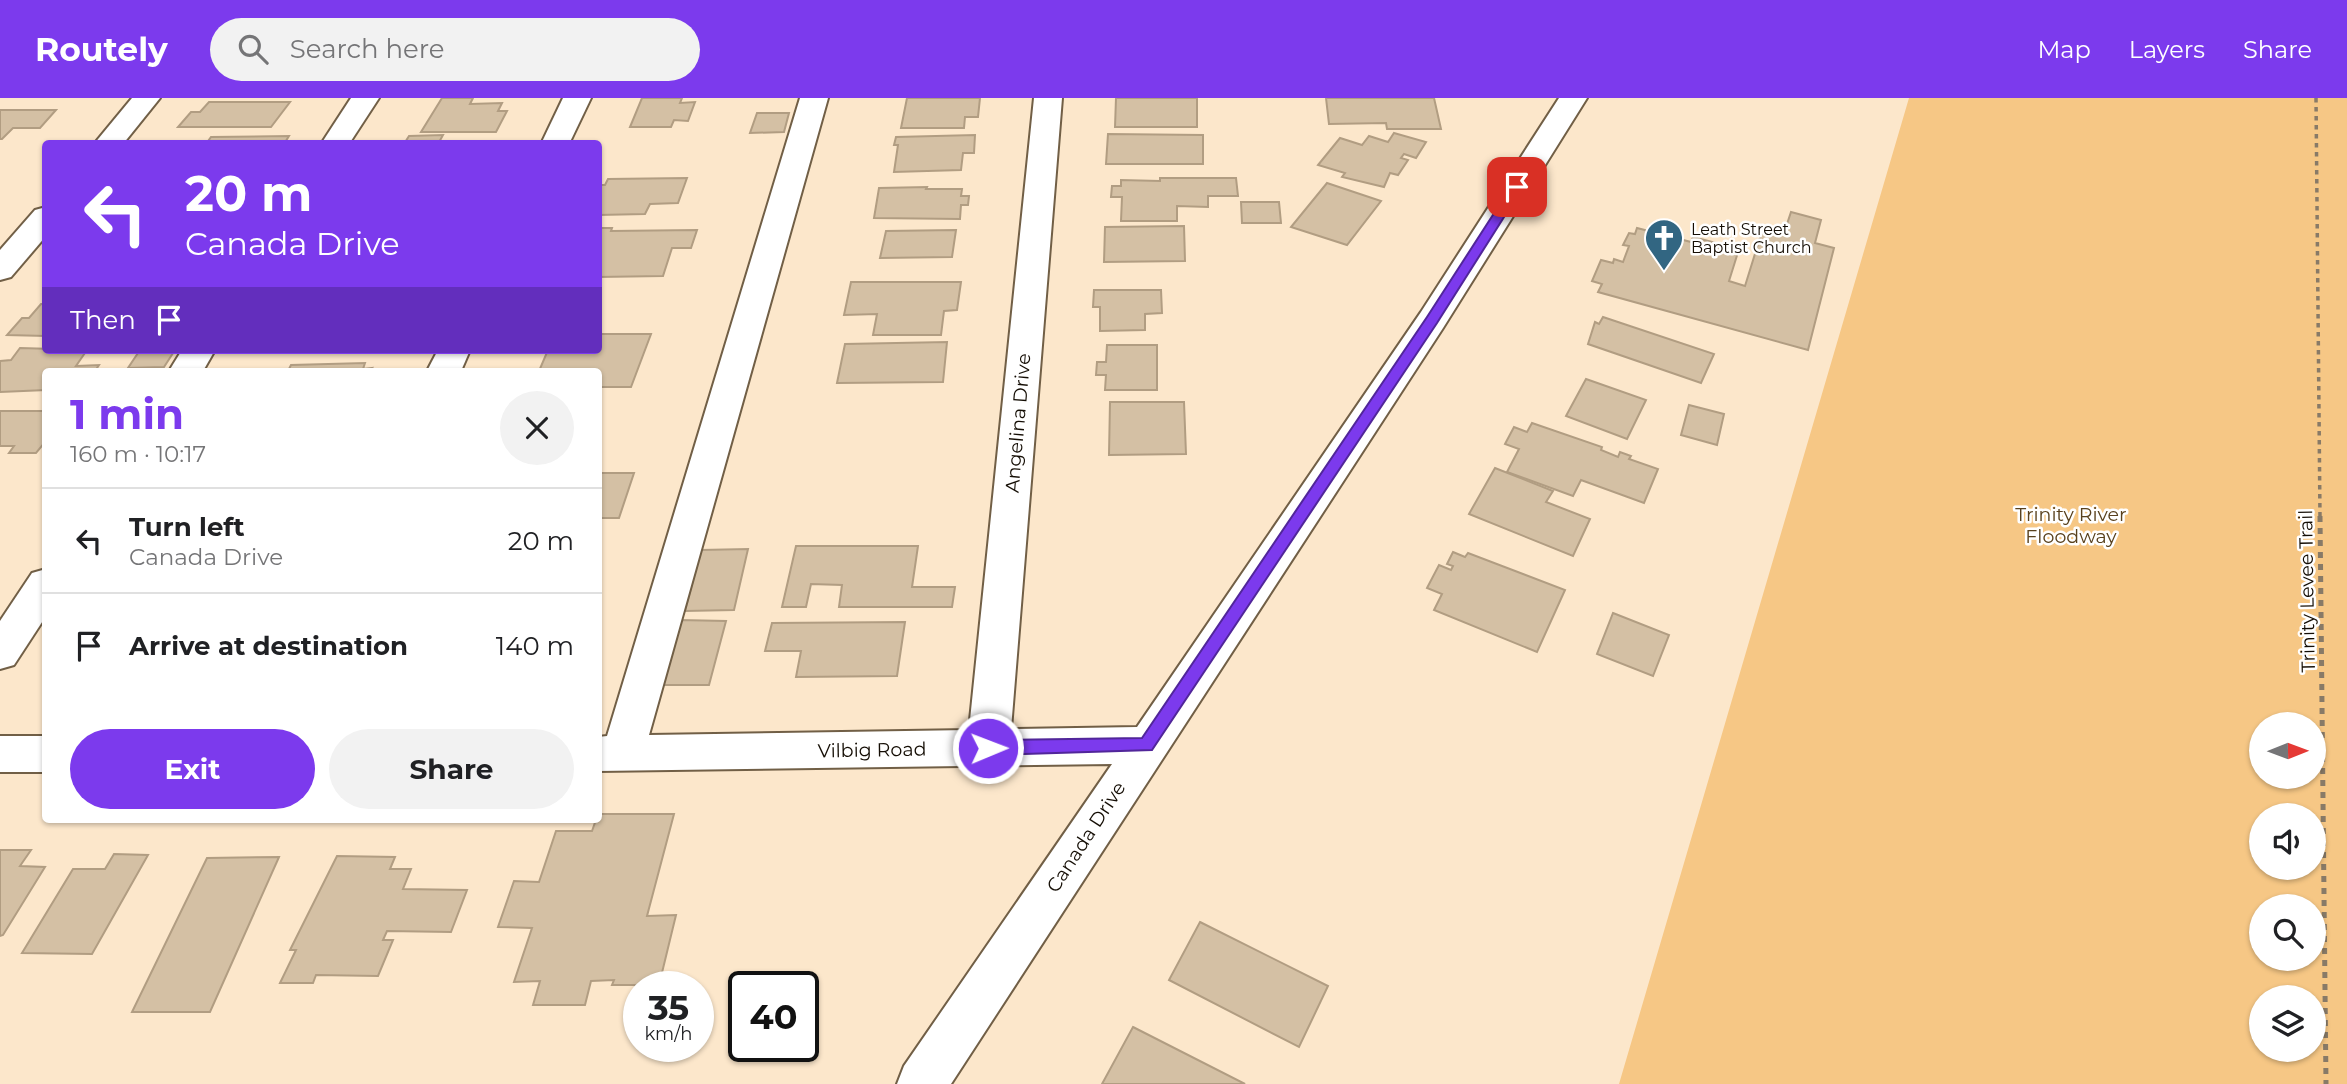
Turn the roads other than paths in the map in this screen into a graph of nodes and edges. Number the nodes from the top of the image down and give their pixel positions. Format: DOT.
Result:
graph roads {
  1 [pos="146,98"];
  2 [pos="365,98"];
  3 [pos="577,98"];
  4 [pos="814,98"];
  5 [pos="1048,98"];
  6 [pos="1573,98"];
  7 [pos="111,140"];
  8 [pos="338,140"];
  9 [pos="557,140"];
  10 [pos="42,221"];
  11 [pos="0,270"];
  12 [pos="42,590"];
  13 [pos="0,653"];
  14 [pos="1146,745"];
  15 [pos="988,748"];
  16 [pos="0,754"];
  17 [pos="42,754"];
  18 [pos="611,754"];
  19 [pos="922,1084"];
  1 -- 7 [label="street"];
  2 -- 8 [label="street"];
  3 -- 9 [label="street"];
  4 -- 18 [label="street"];
  5 -- 15 [label="street, Angelina Drive"];
  6 -- 14 [label="street, Canada Drive"];
  10 -- 11 [label="street"];
  12 -- 13 [label="street"];
  14 -- 15 [label="street, Vilbig Road"];
  14 -- 19 [label="street, Canada Drive"];
  15 -- 18 [label="street, Vilbig Road"];
  16 -- 17 [label="street"];
}
